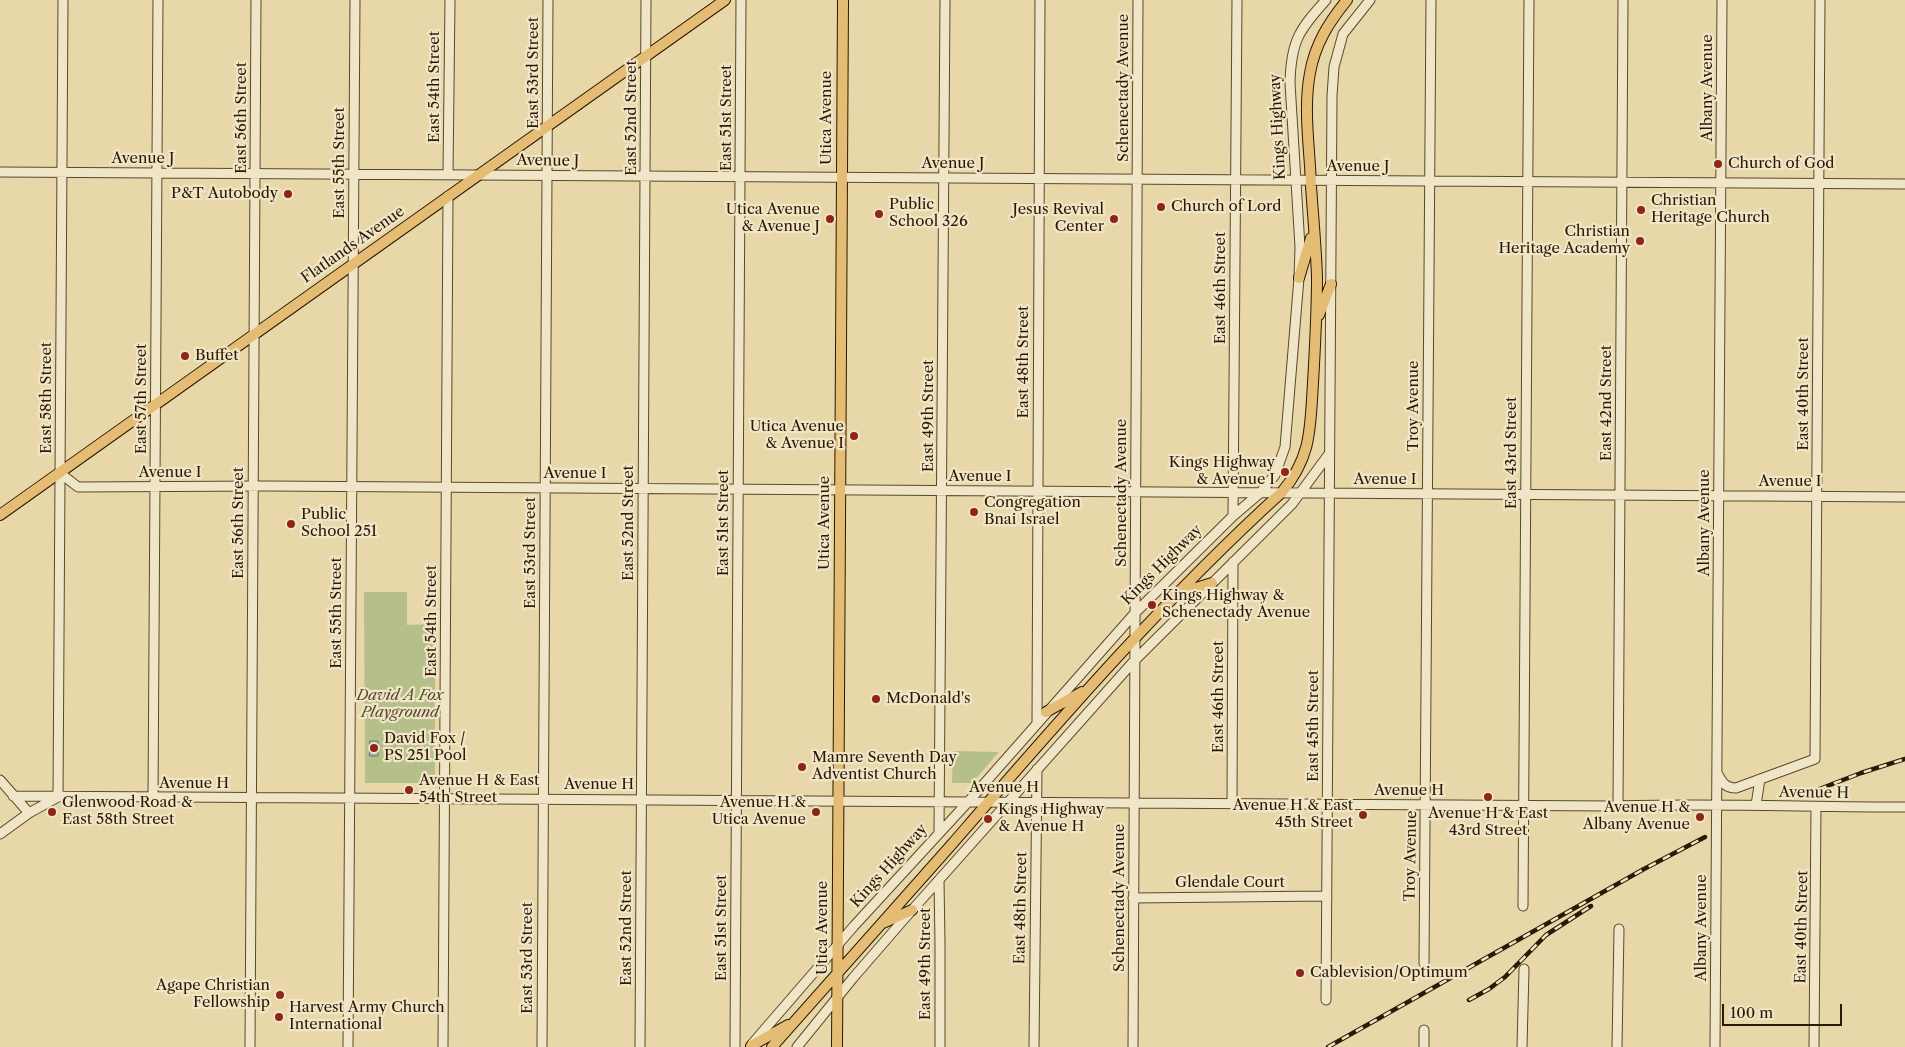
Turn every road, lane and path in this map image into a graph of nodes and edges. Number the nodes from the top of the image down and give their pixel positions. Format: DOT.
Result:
graph roads {
  1 [pos="63,0"];
  2 [pos="158,0"];
  3 [pos="256,0"];
  4 [pos="355,0"];
  5 [pos="450,0"];
  6 [pos="548,0"];
  7 [pos="646,0"];
  8 [pos="725,0"];
  9 [pos="741,0"];
  10 [pos="843,0"];
  11 [pos="945,0"];
  12 [pos="1040,0"];
  13 [pos="1138,0"];
  14 [pos="1237,0"];
  15 [pos="1326,0"];
  16 [pos="1347,0"];
  17 [pos="1370,0"];
  18 [pos="1431,0"];
  19 [pos="1529,0"];
  20 [pos="1623,0"];
  21 [pos="1722,0"];
  22 [pos="1820,0"];
  23 [pos="646,56"];
  24 [pos="547,127"];
  25 [pos="0,172"];
  26 [pos="62,172"];
  27 [pos="157,173"];
  28 [pos="255,174"];
  29 [pos="354,174"];
  30 [pos="448,174"];
  31 [pos="480,174"];
  32 [pos="547,175"];
  33 [pos="645,176"];
  34 [pos="740,176"];
  35 [pos="842,177"];
  36 [pos="944,178"];
  37 [pos="1039,178"];
  38 [pos="1137,179"];
  39 [pos="1236,180"];
  40 [pos="1295,180"];
  41 [pos="1311,180"];
  42 [pos="1332,180"];
  43 [pos="1429,181"];
  44 [pos="1528,181"];
  45 [pos="1622,182"];
  46 [pos="1721,182"];
  47 [pos="1819,183"];
  48 [pos="1905,184"];
  49 [pos="448,196"];
  50 [pos="1314,230"];
  51 [pos="353,264"];
  52 [pos="1299,278"];
  53 [pos="1331,284"];
  54 [pos="1316,323"];
  55 [pos="254,334"];
  56 [pos="155,406"];
  57 [pos="1329,454"];
  58 [pos="60,473"];
  59 [pos="253,486"];
  60 [pos="155,487"];
  61 [pos="352,487"];
  62 [pos="447,487"];
  63 [pos="545,488"];
  64 [pos="643,489"];
  65 [pos="738,489"];
  66 [pos="840,490"];
  67 [pos="942,490"];
  68 [pos="1037,491"];
  69 [pos="1136,492"];
  70 [pos="1233,492"];
  71 [pos="1260,492"];
  72 [pos="1282,492"];
  73 [pos="1301,493"];
  74 [pos="1330,493"];
  75 [pos="1427,494"];
  76 [pos="1526,494"];
  77 [pos="1620,495"];
  78 [pos="1719,496"];
  79 [pos="1818,496"];
  80 [pos="1905,497"];
  81 [pos="0,515"];
  82 [pos="1233,516"];
  83 [pos="1233,562"];
  84 [pos="1212,583"];
  85 [pos="1179,593"];
  86 [pos="1135,613"];
  87 [pos="1135,640"];
  88 [pos="1134,661"];
  89 [pos="1090,688"];
  90 [pos="1046,712"];
  91 [pos="1037,723"];
  92 [pos="1037,770"];
  93 [pos="1717,772"];
  94 [pos="1760,779"];
  95 [pos="0,780"];
  96 [pos="13,796"];
  97 [pos="58,797"];
  98 [pos="153,798"];
  99 [pos="252,798"];
  100 [pos="350,798"];
  101 [pos="444,799"];
  102 [pos="543,799"];
  103 [pos="641,799"];
  104 [pos="736,800"];
  105 [pos="838,801"];
  106 [pos="940,802"];
  107 [pos="968,802"];
  108 [pos="988,802"];
  109 [pos="1008,802"];
  110 [pos="1036,802"];
  111 [pos="1134,802"];
  112 [pos="1232,803"];
  113 [pos="1327,804"];
  114 [pos="1425,805"];
  115 [pos="1524,805"];
  116 [pos="1618,805"];
  117 [pos="1717,805"];
  118 [pos="1756,805"];
  119 [pos="1816,807"];
  120 [pos="1905,807"];
  121 [pos="29,814"];
  122 [pos="939,833"];
  123 [pos="0,834"];
  124 [pos="939,880"];
  125 [pos="1327,896"];
  126 [pos="1133,898"];
  127 [pos="1523,906"];
  128 [pos="912,910"];
  129 [pos="880,924"];
  130 [pos="1618,929"];
  131 [pos="837,945"];
  132 [pos="1424,963"];
  133 [pos="1524,969"];
  134 [pos="837,972"];
  135 [pos="838,997"];
  136 [pos="1326,1000"];
  137 [pos="795,1021"];
  138 [pos="1424,1030"];
  139 [pos="750,1046"];
  140 [pos="250,1047"];
  141 [pos="348,1047"];
  142 [pos="443,1047"];
  143 [pos="542,1047"];
  144 [pos="640,1047"];
  145 [pos="735,1047"];
  146 [pos="772,1047"];
  147 [pos="797,1047"];
  148 [pos="837,1047"];
  149 [pos="940,1047"];
  150 [pos="1034,1047"];
  151 [pos="1133,1047"];
  152 [pos="1424,1047"];
  153 [pos="1522,1047"];
  154 [pos="1617,1047"];
  155 [pos="1716,1047"];
  156 [pos="1814,1047"];
  1 -- 26 [label="street, East 58th Street"];
  2 -- 27 [label="street, East 57th Street"];
  3 -- 28 [label="street, East 56th Street"];
  4 -- 29 [label="street, East 55th Street"];
  5 -- 30 [label="street, East 54th Street"];
  6 -- 24 [label="street, East 53rd Street"];
  7 -- 23 [label="street, East 52nd Street"];
  8 -- 23 [label="main road, Flatlands Avenue"];
  9 -- 34 [label="street, East 51st Street"];
  10 -- 35 [label="main road, Utica Avenue"];
  11 -- 36 [label="street, East 49th Street"];
  12 -- 37 [label="street, East 48th Street"];
  13 -- 38 [label="street, Schenectady Avenue"];
  14 -- 39 [label="street, East 46th Street"];
  15 -- 40 [label="street, Kings Highway"];
  16 -- 41 [label="main road, Kings Highway"];
  17 -- 42 [label="street"];
  18 -- 43 [label="street, Troy Avenue"];
  19 -- 44 [label="street, East 43rd Street"];
  20 -- 45 [label="street, East 42nd Street"];
  21 -- 46 [label="street, Albany Avenue"];
  22 -- 47 [label="street, East 40th Street"];
  23 -- 24 [label="main road, Flatlands Avenue"];
  23 -- 33 [label="street, East 52nd Street"];
  24 -- 31 [label="main road, Flatlands Avenue"];
  24 -- 32 [label="street, East 53rd Street"];
  25 -- 26 [label="street, Avenue J"];
  26 -- 27 [label="street, Avenue J"];
  26 -- 58 [label="street, East 58th Street"];
  27 -- 28 [label="street, Avenue J"];
  27 -- 56 [label="street, East 57th Street"];
  28 -- 29 [label="street, Avenue J"];
  28 -- 55 [label="street, East 56th Street"];
  29 -- 30 [label="street, Avenue J"];
  29 -- 51 [label="street, East 55th Street"];
  30 -- 31 [label="street, Avenue J"];
  31 -- 32 [label="street, Avenue J"];
  31 -- 49 [label="main road, Flatlands Avenue"];
  32 -- 33 [label="street, Avenue J"];
  32 -- 63 [label="street, East 53rd Street"];
  33 -- 34 [label="street, Avenue J"];
  33 -- 64 [label="street, East 52nd Street"];
  34 -- 35 [label="street, Avenue J"];
  34 -- 65 [label="street, East 51st Street"];
  35 -- 36 [label="street, Avenue J"];
  35 -- 66 [label="main road, Utica Avenue"];
  36 -- 37 [label="street, Avenue J"];
  36 -- 67 [label="street, East 49th Street"];
  37 -- 38 [label="street, Avenue J"];
  37 -- 68 [label="street, East 48th Street"];
  38 -- 39 [label="street, Avenue J"];
  38 -- 69 [label="street, Schenectady Avenue"];
  39 -- 40 [label="street, Avenue J"];
  39 -- 70 [label="street, East 46th Street"];
  40 -- 41 [label="street, Avenue J"];
  40 -- 52 [label="street, Kings Highway"];
  41 -- 42 [label="street, Avenue J"];
  41 -- 50 [label="main road, Kings Highway"];
  42 -- 43 [label="street, Avenue J"];
  42 -- 53 [label="street"];
  43 -- 44 [label="street, Avenue J"];
  43 -- 75 [label="street, Troy Avenue"];
  44 -- 45 [label="street, Avenue J"];
  44 -- 76 [label="street, East 43rd Street"];
  45 -- 46 [label="street, Avenue J"];
  45 -- 77 [label="street, East 42nd Street"];
  46 -- 47 [label="street, Avenue J"];
  46 -- 78 [label="street, Albany Avenue"];
  47 -- 48 [label="street, Avenue J"];
  47 -- 79 [label="street, East 40th Street"];
  49 -- 51 [label="main road, Flatlands Avenue"];
  49 -- 62 [label="street, East 54th Street"];
  50 -- 52 [label="main road"];
  50 -- 54 [label="main road, Kings Highway"];
  51 -- 55 [label="main road, Flatlands Avenue"];
  51 -- 61 [label="street, East 55th Street"];
  52 -- 71 [label="street, Kings Highway"];
  53 -- 54 [label="main road"];
  53 -- 57 [label="street"];
  54 -- 72 [label="main road, Kings Highway"];
  55 -- 56 [label="main road, Flatlands Avenue"];
  55 -- 59 [label="street, East 56th Street"];
  56 -- 58 [label="main road, Flatlands Avenue"];
  56 -- 60 [label="street, East 57th Street"];
  57 -- 73 [label="street"];
  57 -- 74 [label="street, East 45th Street"];
  58 -- 60 [label="street, Avenue I"];
  58 -- 81 [label="main road, Flatlands Avenue"];
  58 -- 97 [label="street, East 58th Street"];
  59 -- 60 [label="street, Avenue I"];
  59 -- 61 [label="street, Avenue I"];
  59 -- 99 [label="street, East 56th Street"];
  60 -- 98 [label="street, East 57th Street"];
  61 -- 62 [label="street, Avenue I"];
  61 -- 100 [label="street, East 55th Street"];
  62 -- 63 [label="street, Avenue I"];
  62 -- 101 [label="street, East 54th Street"];
  63 -- 64 [label="street, Avenue I"];
  63 -- 102 [label="street, East 53rd Street"];
  64 -- 65 [label="street, Avenue I"];
  64 -- 103 [label="street, East 52nd Street"];
  65 -- 66 [label="street, Avenue I"];
  65 -- 104 [label="street, East 51st Street"];
  66 -- 67 [label="street, Avenue I"];
  66 -- 105 [label="main road, Utica Avenue"];
  67 -- 68 [label="street, Avenue I"];
  67 -- 106 [label="street, East 49th Street"];
  68 -- 69 [label="street, Avenue I"];
  68 -- 91 [label="street, East 48th Street"];
  69 -- 70 [label="street, Avenue I"];
  69 -- 86 [label="street, Schenectady Avenue"];
  70 -- 71 [label="street, Avenue I"];
  70 -- 82 [label="street, East 46th Street"];
  71 -- 72 [label="street, Avenue I"];
  71 -- 82 [label="street, Kings Highway"];
  72 -- 73 [label="street, Avenue I"];
  72 -- 85 [label="main road, Kings Highway"];
  73 -- 74 [label="street, Avenue I"];
  73 -- 83 [label="street"];
  74 -- 75 [label="street, Avenue I"];
  74 -- 113 [label="street, East 45th Street"];
  75 -- 76 [label="street, Avenue I"];
  75 -- 114 [label="street, Troy Avenue"];
  76 -- 77 [label="street, Avenue I"];
  76 -- 115 [label="street, East 43rd Street"];
  77 -- 78 [label="street, Avenue I"];
  77 -- 116 [label="street, East 42nd Street"];
  78 -- 79 [label="street, Avenue I"];
  78 -- 93 [label="street, Albany Avenue"];
  79 -- 80 [label="street, Avenue I"];
  79 -- 94 [label="street, East 40th Street"];
  82 -- 86 [label="street, Kings Highway"];
  83 -- 84 [label="street"];
  83 -- 112 [label="street, East 46th Street"];
  84 -- 85 [label="main road"];
  84 -- 88 [label="street"];
  85 -- 87 [label="main road, Kings Highway"];
  86 -- 87 [label="street, Schenectady Avenue"];
  86 -- 90 [label="street, Kings Highway"];
  87 -- 88 [label="street, Schenectady Avenue"];
  87 -- 89 [label="main road, Kings Highway"];
  88 -- 92 [label="street"];
  88 -- 111 [label="street, Schenectady Avenue"];
  89 -- 90 [label="main road"];
  89 -- 108 [label="main road, Kings Highway"];
  90 -- 91 [label="street, Kings Highway"];
  91 -- 107 [label="street, Kings Highway"];
  92 -- 109 [label="street"];
  92 -- 110 [label="street, East 48th Street"];
  93 -- 94 [label="street, East 40th Street"];
  93 -- 117 [label="street, Albany Avenue"];
  94 -- 118 [label="street"];
  95 -- 96 [label="street"];
  96 -- 97 [label="street, Avenue H"];
  96 -- 121 [label="street"];
  97 -- 98 [label="street, Avenue H"];
  97 -- 121 [label="street"];
  98 -- 99 [label="street, Avenue H"];
  99 -- 100 [label="street, Avenue H"];
  99 -- 140 [label="street, East 56th Street"];
  100 -- 101 [label="street, Avenue H"];
  100 -- 141 [label="street, East 55th Street"];
  101 -- 102 [label="street, Avenue H"];
  101 -- 142 [label="street, East 54th Street"];
  102 -- 103 [label="street, Avenue H"];
  102 -- 143 [label="street, East 53rd Street"];
  103 -- 104 [label="street, Avenue H"];
  103 -- 144 [label="street, East 52nd Street"];
  104 -- 105 [label="street, Avenue H"];
  104 -- 145 [label="street, East 51st Street"];
  105 -- 106 [label="street, Avenue H"];
  105 -- 131 [label="main road, Utica Avenue"];
  106 -- 107 [label="street, Avenue H"];
  106 -- 122 [label="street, East 49th Street"];
  107 -- 108 [label="street, Avenue H"];
  107 -- 122 [label="street, Kings Highway"];
  108 -- 109 [label="street, Avenue H"];
  108 -- 129 [label="main road, Kings Highway"];
  109 -- 110 [label="street, Avenue H"];
  109 -- 124 [label="street"];
  110 -- 111 [label="street, Avenue H"];
  110 -- 150 [label="street, East 48th Street"];
  111 -- 112 [label="street, Avenue H"];
  111 -- 126 [label="street, Schenectady Avenue"];
  112 -- 113 [label="street, Avenue H"];
  113 -- 114 [label="street, Avenue H"];
  113 -- 125 [label="street, East 45th Street"];
  114 -- 115 [label="street, Avenue H"];
  114 -- 132 [label="street, Troy Avenue"];
  115 -- 116 [label="street, Avenue H"];
  115 -- 127 [label="street, East 43rd Street"];
  116 -- 117 [label="street, Avenue H"];
  117 -- 118 [label="street, Avenue H"];
  117 -- 155 [label="street, Albany Avenue"];
  118 -- 119 [label="street, Avenue H"];
  119 -- 120 [label="street, Avenue H"];
  119 -- 156 [label="street, East 40th Street"];
  121 -- 123 [label="street"];
  122 -- 131 [label="street, Kings Highway"];
  124 -- 128 [label="street"];
  124 -- 149 [label="street, East 49th Street"];
  125 -- 126 [label="street, Glendale Court"];
  125 -- 136 [label="street, East 45th Street"];
  126 -- 151 [label="street, Schenectady Avenue"];
  128 -- 129 [label="main road"];
  128 -- 135 [label="street"];
  129 -- 134 [label="main road, Kings Highway"];
  130 -- 154 [label="street"];
  131 -- 134 [label="main road, Utica Avenue"];
  131 -- 139 [label="street, Kings Highway"];
  133 -- 153 [label="street"];
  134 -- 135 [label="main road, Utica Avenue"];
  134 -- 137 [label="main road, Kings Highway"];
  135 -- 147 [label="street"];
  135 -- 148 [label="main road, Utica Avenue"];
  137 -- 139 [label="main road"];
  137 -- 146 [label="main road, Kings Highway"];
  138 -- 152 [label="street"];
}
